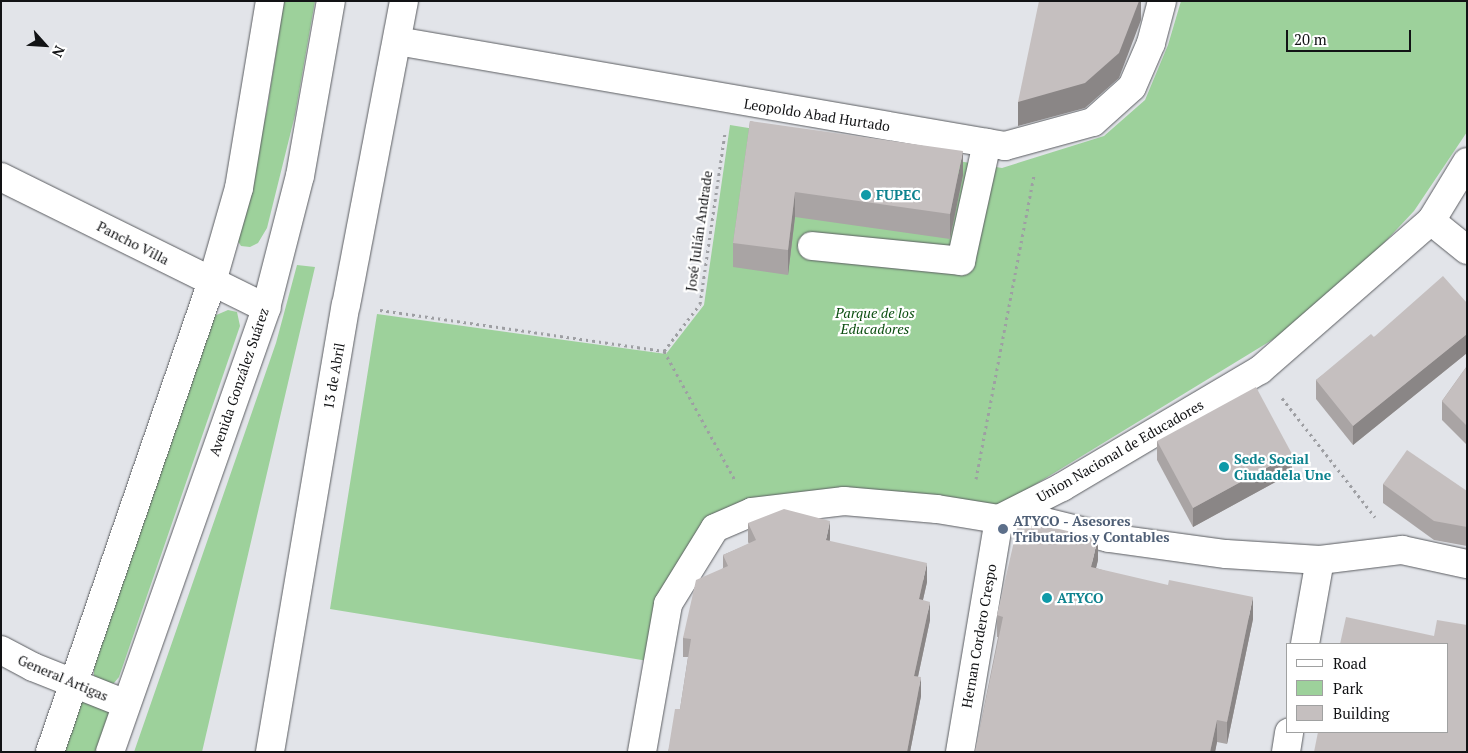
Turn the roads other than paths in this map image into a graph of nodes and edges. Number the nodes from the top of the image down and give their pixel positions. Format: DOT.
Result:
graph roads {
  1 [pos="270,1"];
  2 [pos="331,1"];
  3 [pos="404,1"];
  4 [pos="1162,1"];
  5 [pos="397,41"];
  6 [pos="986,143"];
  7 [pos="1467,162"];
  8 [pos="1,177"];
  9 [pos="1431,221"];
  10 [pos="812,246"];
  11 [pos="1467,250"];
  12 [pos="212,282"];
  13 [pos="266,308"];
  14 [pos="999,520"];
  15 [pos="1320,560"];
  16 [pos="1467,564"];
  17 [pos="1305,643"];
  18 [pos="1,650"];
  19 [pos="74,684"];
  20 [pos="126,704"];
  21 [pos="1289,733"];
  22 [pos="50,752"];
  23 [pos="110,752"];
  24 [pos="270,752"];
  25 [pos="642,752"];
  26 [pos="960,752"];
  27 [pos="1286,752"];
  1 -- 12 [label="street"];
  2 -- 13 [label="street, Avenida González Suárez"];
  3 -- 5 [label="street, 13 de Abril"];
  4 -- 6 [label="street, Leopoldo Abad Hurtado"];
  5 -- 6 [label="street, Leopoldo Abad Hurtado"];
  5 -- 24 [label="street, 13 de Abril"];
  6 -- 10 [label="street"];
  7 -- 9 [label="street, Union Nacional de Educadores"];
  8 -- 12 [label="street, Pancho Villa"];
  9 -- 11 [label="street"];
  9 -- 14 [label="street, Union Nacional de Educadores"];
  12 -- 13 [label="street, Pancho Villa"];
  12 -- 19 [label="street"];
  13 -- 20 [label="street, Avenida González Suárez"];
  14 -- 15 [label="street"];
  14 -- 25 [label="street"];
  14 -- 26 [label="street, Hernan Cordero Crespo"];
  15 -- 16 [label="street"];
  15 -- 17 [label="street"];
  18 -- 19 [label="street, General Artigas"];
  19 -- 20 [label="street, General Artigas"];
  19 -- 22 [label="street"];
  20 -- 23 [label="street, Avenida González Suárez"];
  21 -- 27 [label="street"];
}
